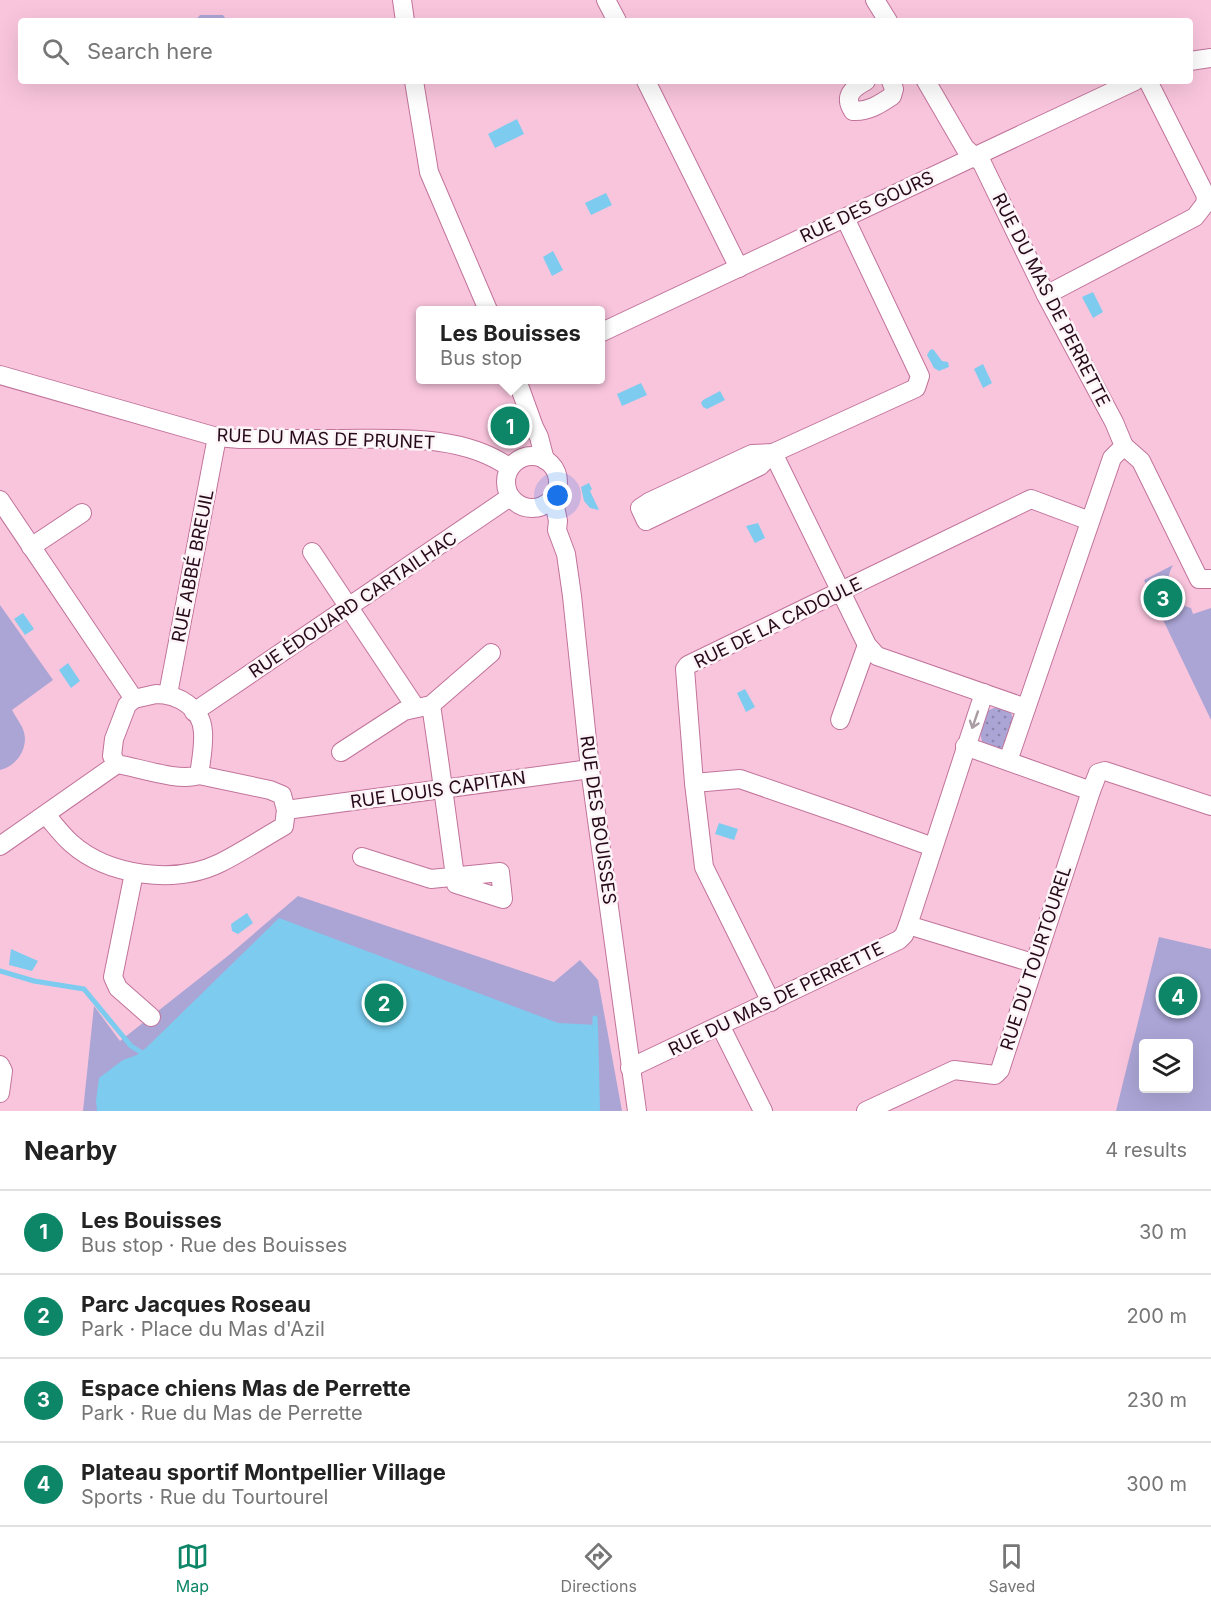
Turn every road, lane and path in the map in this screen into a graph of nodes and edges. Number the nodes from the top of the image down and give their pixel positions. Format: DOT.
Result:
graph roads {
  1 [pos="402,0"];
  2 [pos="606,0"];
  3 [pos="875,0"];
  4 [pos="405,18"];
  5 [pos="615,18"];
  6 [pos="886,18"];
  7 [pos="1211,58"];
  8 [pos="1193,61"];
  9 [pos="414,84"];
  10 [pos="647,84"];
  11 [pos="860,84"];
  12 [pos="892,84"];
  13 [pos="928,84"];
  14 [pos="1129,84"];
  15 [pos="1150,84"];
  16 [pos="974,157"];
  17 [pos="845,218"];
  18 [pos="739,268"];
  19 [pos="1046,295"];
  20 [pos="486,306"];
  21 [pos="605,331"];
  22 [pos="0,375"];
  23 [pos="518,384"];
  24 [pos="534,428"];
  25 [pos="217,437"];
  26 [pos="1124,446"];
  27 [pos="773,453"];
  28 [pos="545,460"];
  29 [pos="515,464"];
  30 [pos="510,497"];
  31 [pos="553,497"];
  32 [pos="0,500"];
  33 [pos="528,508"];
  34 [pos="82,513"];
  35 [pos="1090,521"];
  36 [pos="557,530"];
  37 [pos="31,547"];
  38 [pos="312,552"];
  39 [pos="1211,579"];
  40 [pos="842,592"];
  41 [pos="350,606"];
  42 [pos="867,645"];
  43 [pos="491,652"];
  44 [pos="984,693"];
  45 [pos="168,694"];
  46 [pos="134,699"];
  47 [pos="424,706"];
  48 [pos="1026,708"];
  49 [pos="195,712"];
  50 [pos="840,720"];
  51 [pos="965,746"];
  52 [pos="341,752"];
  53 [pos="1008,761"];
  54 [pos="117,764"];
  55 [pos="590,768"];
  56 [pos="199,774"];
  57 [pos="694,783"];
  58 [pos="444,788"];
  59 [pos="1091,791"];
  60 [pos="1211,806"];
  61 [pos="286,810"];
  62 [pos="46,815"];
  63 [pos="0,846"];
  64 [pos="933,847"];
  65 [pos="362,857"];
  66 [pos="134,873"];
  67 [pos="908,925"];
  68 [pos="1033,963"];
  69 [pos="771,1002"];
  70 [pos="151,1017"];
  71 [pos="721,1027"];
  72 [pos="0,1065"];
  73 [pos="630,1068"];
  74 [pos="0,1094"];
  75 [pos="637,1111"];
  76 [pos="763,1111"];
  77 [pos="866,1111"];
  1 -- 4 [label="street"];
  2 -- 5 [label="street"];
  3 -- 6 [label="street"];
  7 -- 8 [label="street"];
  9 -- 20 [label="street"];
  10 -- 18 [label="street"];
  11 -- 12 [label="street"];
  13 -- 16 [label="street, RUE DU MAS DE PERRETTE"];
  14 -- 16 [label="street, RUE DES GOURS"];
  15 -- 19 [label="street"];
  16 -- 17 [label="street, RUE DES GOURS"];
  16 -- 19 [label="street, RUE DU MAS DE PERRETTE"];
  17 -- 18 [label="street, RUE DES GOURS"];
  17 -- 27 [label="street"];
  18 -- 21 [label="street, RUE DES GOURS"];
  19 -- 26 [label="street, RUE DU MAS DE PERRETTE"];
  22 -- 25 [label="street, RUE DU MAS DE PRUNET"];
  23 -- 24 [label="street"];
  24 -- 28 [label="street"];
  24 -- 29 [label="street"];
  25 -- 29 [label="street, RUE DU MAS DE PRUNET"];
  25 -- 45 [label="street, RUE ABBÉ BREUIL"];
  26 -- 35 [label="street"];
  26 -- 39 [label="street, RUE DU MAS DE PERRETTE"];
  27 -- 27 [label="street"];
  27 -- 40 [label="street"];
  28 -- 29 [label="street"];
  28 -- 31 [label="street"];
  29 -- 30 [label="street"];
  30 -- 33 [label="street"];
  30 -- 41 [label="street, RUE ÉDOUARD CARTAILHAC"];
  31 -- 33 [label="street"];
  31 -- 36 [label="street, RUE DES BOUISSES"];
  32 -- 37 [label="street"];
  33 -- 36 [label="street"];
  34 -- 37 [label="street"];
  35 -- 40 [label="street, RUE DE LA CADOULE"];
  35 -- 48 [label="street"];
  36 -- 55 [label="street, RUE DES BOUISSES"];
  37 -- 46 [label="street"];
  38 -- 41 [label="street"];
  40 -- 42 [label="street"];
  40 -- 57 [label="street, RUE DE LA CADOULE"];
  41 -- 47 [label="street"];
  41 -- 49 [label="street, RUE ÉDOUARD CARTAILHAC"];
  42 -- 44 [label="street"];
  42 -- 50 [label="street"];
  43 -- 47 [label="street"];
  44 -- 48 [label="street"];
  44 -- 51 [label="street, RUE DU MAS DE PERRETTE, one-way"];
  45 -- 46 [label="street"];
  45 -- 49 [label="street"];
  46 -- 54 [label="street"];
  47 -- 52 [label="street"];
  47 -- 58 [label="street"];
  48 -- 53 [label="street"];
  49 -- 56 [label="street"];
  51 -- 53 [label="street"];
  51 -- 64 [label="street, RUE DU MAS DE PERRETTE"];
  53 -- 59 [label="street"];
  54 -- 56 [label="street"];
  54 -- 62 [label="street"];
  55 -- 58 [label="street, RUE LOUIS CAPITAN"];
  55 -- 73 [label="street, RUE DES BOUISSES"];
  56 -- 61 [label="street"];
  57 -- 64 [label="street"];
  57 -- 69 [label="street, RUE DE LA CADOULE"];
  58 -- 61 [label="street, RUE LOUIS CAPITAN"];
  58 -- 65 [label="street"];
  59 -- 60 [label="street"];
  59 -- 68 [label="street, RUE DU TOURTOUREL"];
  61 -- 66 [label="street"];
  62 -- 63 [label="street"];
  62 -- 66 [label="street"];
  64 -- 67 [label="street, RUE DU MAS DE PERRETTE"];
  66 -- 70 [label="street"];
  67 -- 68 [label="street"];
  67 -- 69 [label="street, RUE DU MAS DE PERRETTE"];
  68 -- 77 [label="street, RUE DU TOURTOUREL"];
  69 -- 71 [label="street, RUE DU MAS DE PERRETTE"];
  71 -- 73 [label="street, RUE DU MAS DE PERRETTE"];
  71 -- 76 [label="street"];
  72 -- 74 [label="street"];
  73 -- 75 [label="street, RUE DES BOUISSES"];
}
